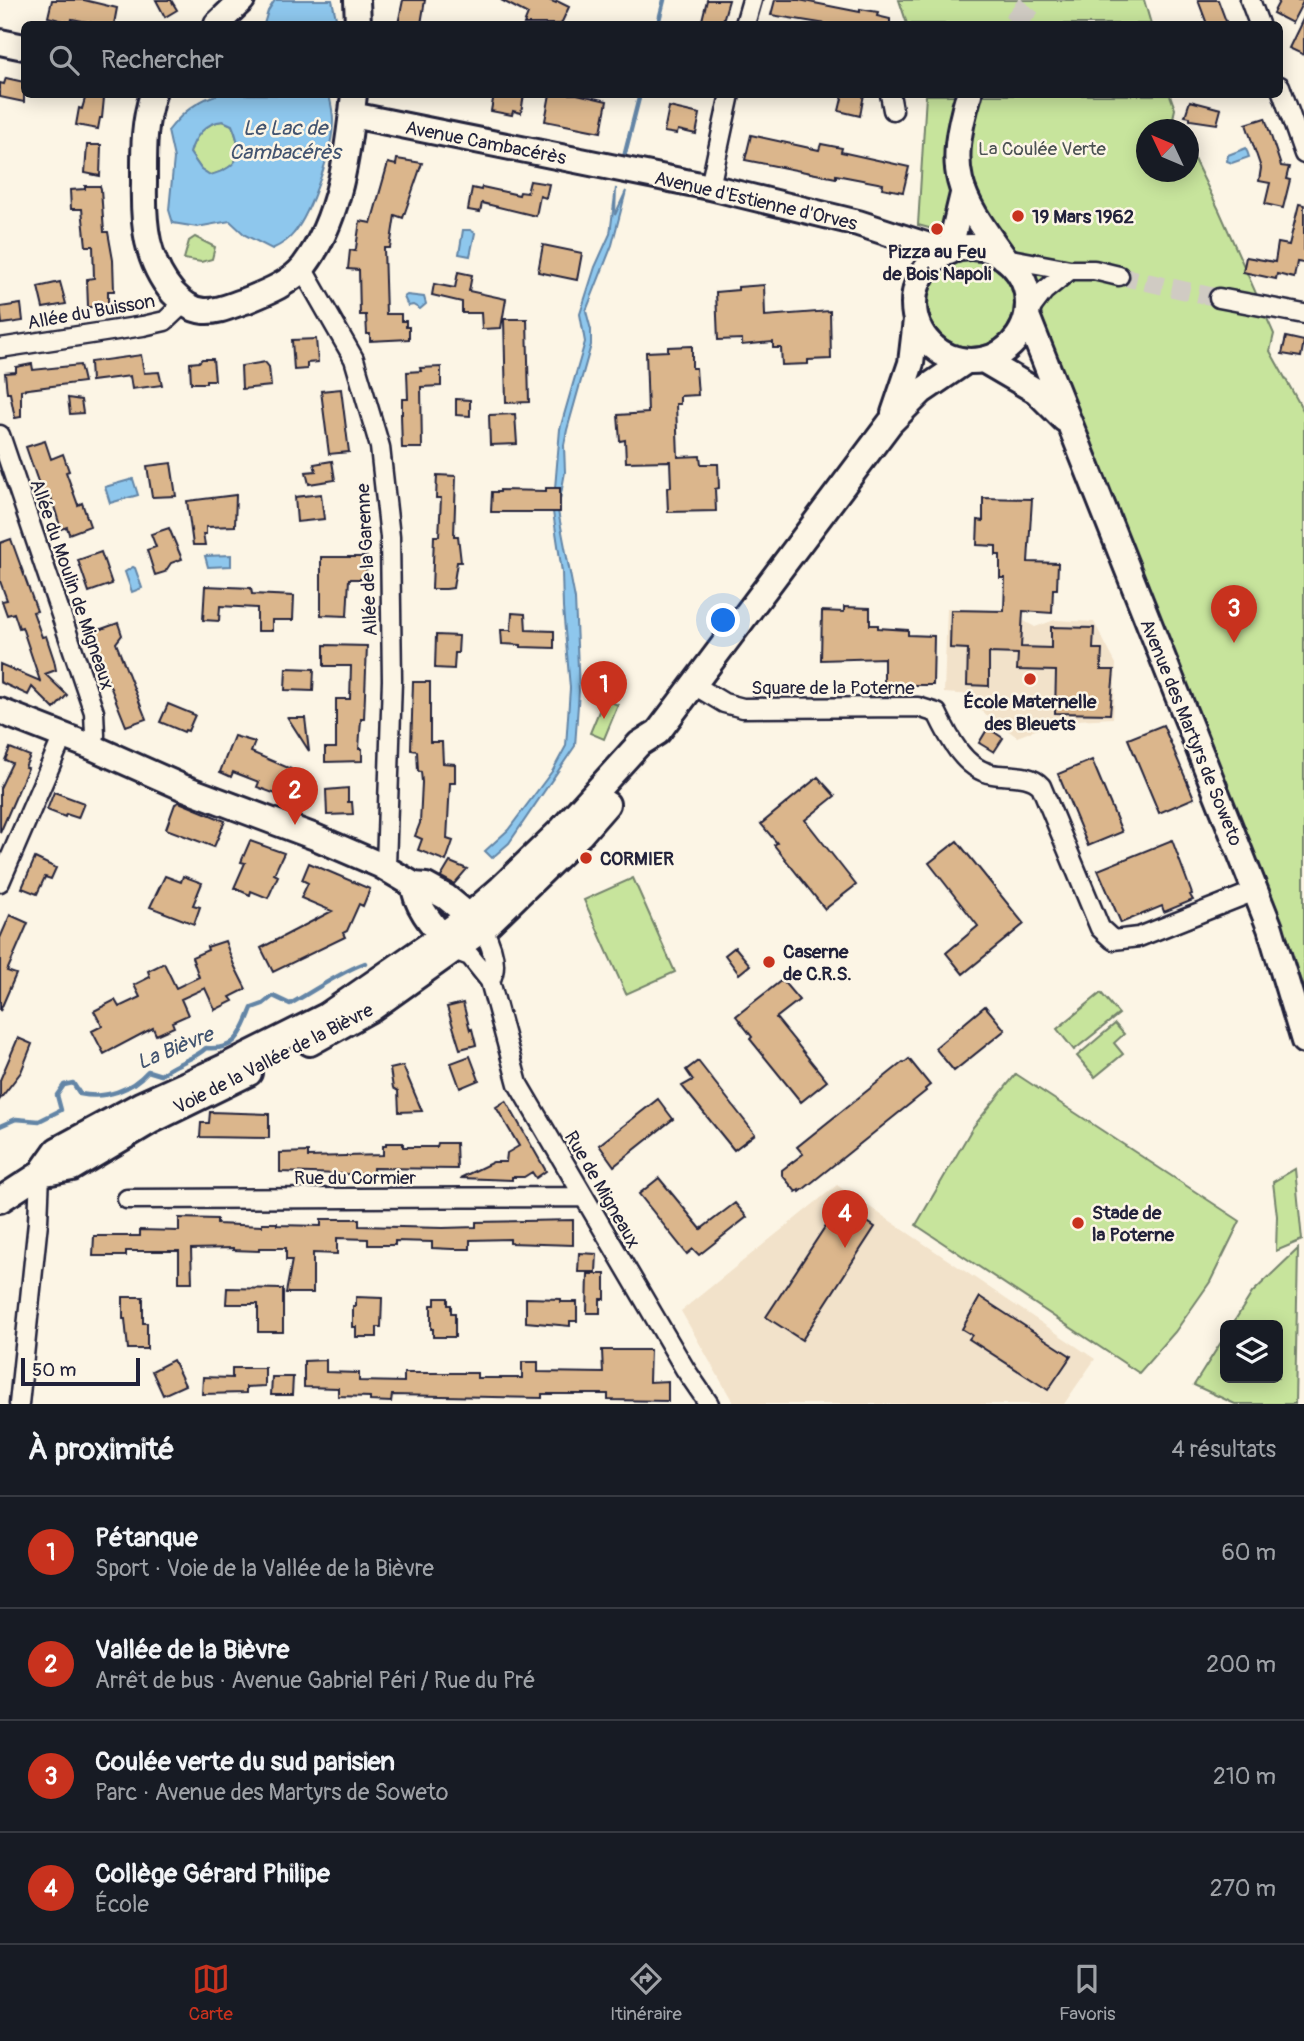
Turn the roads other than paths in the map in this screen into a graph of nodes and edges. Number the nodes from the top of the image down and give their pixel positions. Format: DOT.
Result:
graph roads {
  1 [pos="242,0"];
  2 [pos="357,0"];
  3 [pos="752,0"];
  4 [pos="1250,0"];
  5 [pos="220,21"];
  6 [pos="358,21"];
  7 [pos="746,21"];
  8 [pos="1258,21"];
  9 [pos="0,42"];
  10 [pos="21,46"];
  11 [pos="1283,97"];
  12 [pos="152,98"];
  13 [pos="729,98"];
  14 [pos="968,98"];
  15 [pos="353,105"];
  16 [pos="1304,154"];
  17 [pos="620,169"];
  18 [pos="710,187"];
  19 [pos="962,194"];
  20 [pos="892,235"];
  21 [pos="948,252"];
  22 [pos="1004,257"];
  23 [pos="302,268"];
  24 [pos="1070,270"];
  25 [pos="1119,276"];
  26 [pos="918,284"];
  27 [pos="1219,298"];
  28 [pos="183,304"];
  29 [pos="1027,314"];
  30 [pos="1304,314"];
  31 [pos="916,320"];
  32 [pos="0,348"];
  33 [pos="975,361"];
  34 [pos="890,423"];
  35 [pos="1071,426"];
  36 [pos="0,435"];
  37 [pos="694,685"];
  38 [pos="0,711"];
  39 [pos="658,732"];
  40 [pos="63,736"];
  41 [pos="92,747"];
  42 [pos="386,867"];
  43 [pos="0,882"];
  44 [pos="414,885"];
  45 [pos="1255,891"];
  46 [pos="463,933"];
  47 [pos="490,981"];
  48 [pos="1297,996"];
  49 [pos="1304,1041"];
  50 [pos="40,1174"];
  51 [pos="584,1197"];
  52 [pos="127,1199"];
  53 [pos="0,1200"];
  54 [pos="19,1404"];
  55 [pos="709,1404"];
  1 -- 5 [label="main road"];
  2 -- 6 [label="main road"];
  3 -- 7 [label="street"];
  4 -- 8 [label="street"];
  9 -- 10 [label="main road"];
  11 -- 16 [label="street"];
  12 -- 28 [label="main road"];
  13 -- 18 [label="street"];
  14 -- 19 [label="main road"];
  15 -- 17 [label="main road, Avenue Cambacérès"];
  15 -- 23 [label="main road, Avenue Cambacérès"];
  17 -- 18 [label="main road, Avenue d'Estienne d'Orves"];
  18 -- 20 [label="main road, Avenue d'Estienne d'Orves"];
  19 -- 21 [label="main road"];
  19 -- 22 [label="main road"];
  20 -- 21 [label="main road, Avenue d'Estienne d'Orves"];
  20 -- 26 [label="main road"];
  21 -- 22 [label="main road"];
  21 -- 26 [label="main road"];
  22 -- 24 [label="street"];
  22 -- 29 [label="main road"];
  23 -- 28 [label="main road, Avenue Cambacérès"];
  23 -- 42 [label="street, Allée de la Garenne"];
  24 -- 25 [label="street"];
  24 -- 29 [label="street"];
  26 -- 31 [label="main road"];
  27 -- 30 [label="street"];
  28 -- 32 [label="street, Allée du Buisson"];
  29 -- 33 [label="main road"];
  29 -- 35 [label="main road, Avenue des Martyrs de Soweto"];
  31 -- 33 [label="main road"];
  31 -- 34 [label="main road, Voie de la Vallée de la Bièvre"];
  33 -- 34 [label="main road, Voie de la Vallée de la Bièvre"];
  33 -- 35 [label="main road, Avenue des Martyrs de Soweto"];
  34 -- 37 [label="main road, Voie de la Vallée de la Bièvre"];
  35 -- 45 [label="main road, Avenue des Martyrs de Soweto"];
  36 -- 41 [label="street, Allée du Moulin de Migneaux"];
  37 -- 39 [label="main road, Voie de la Vallée de la Bièvre"];
  37 -- 45 [label="street, Square de la Poterne"];
  38 -- 40 [label="main road"];
  39 -- 46 [label="main road, Voie de la Vallée de la Bièvre"];
  39 -- 46 [label="main road, Voie de la Vallée de la Bièvre"];
  40 -- 41 [label="main road"];
  40 -- 43 [label="street"];
  41 -- 42 [label="main road"];
  42 -- 44 [label="main road"];
  44 -- 46 [label="main road"];
  44 -- 46 [label="main road"];
  45 -- 48 [label="main road, Avenue des Martyrs de Soweto"];
  46 -- 47 [label="street, Rue de Migneaux"];
  46 -- 47 [label="street, Rue de Migneaux"];
  46 -- 50 [label="main road, Voie de la Vallée de la Bièvre"];
  46 -- 50 [label="main road, Voie de la Vallée de la Bièvre"];
  47 -- 51 [label="street, Rue de Migneaux"];
  48 -- 49 [label="main road, Avenue des Martyrs de Soweto"];
  50 -- 53 [label="main road, Voie de la Vallée de la Bièvre"];
  50 -- 54 [label="street"];
  51 -- 52 [label="street, Rue du Cormier"];
  51 -- 55 [label="street, Rue de Migneaux"];
}
